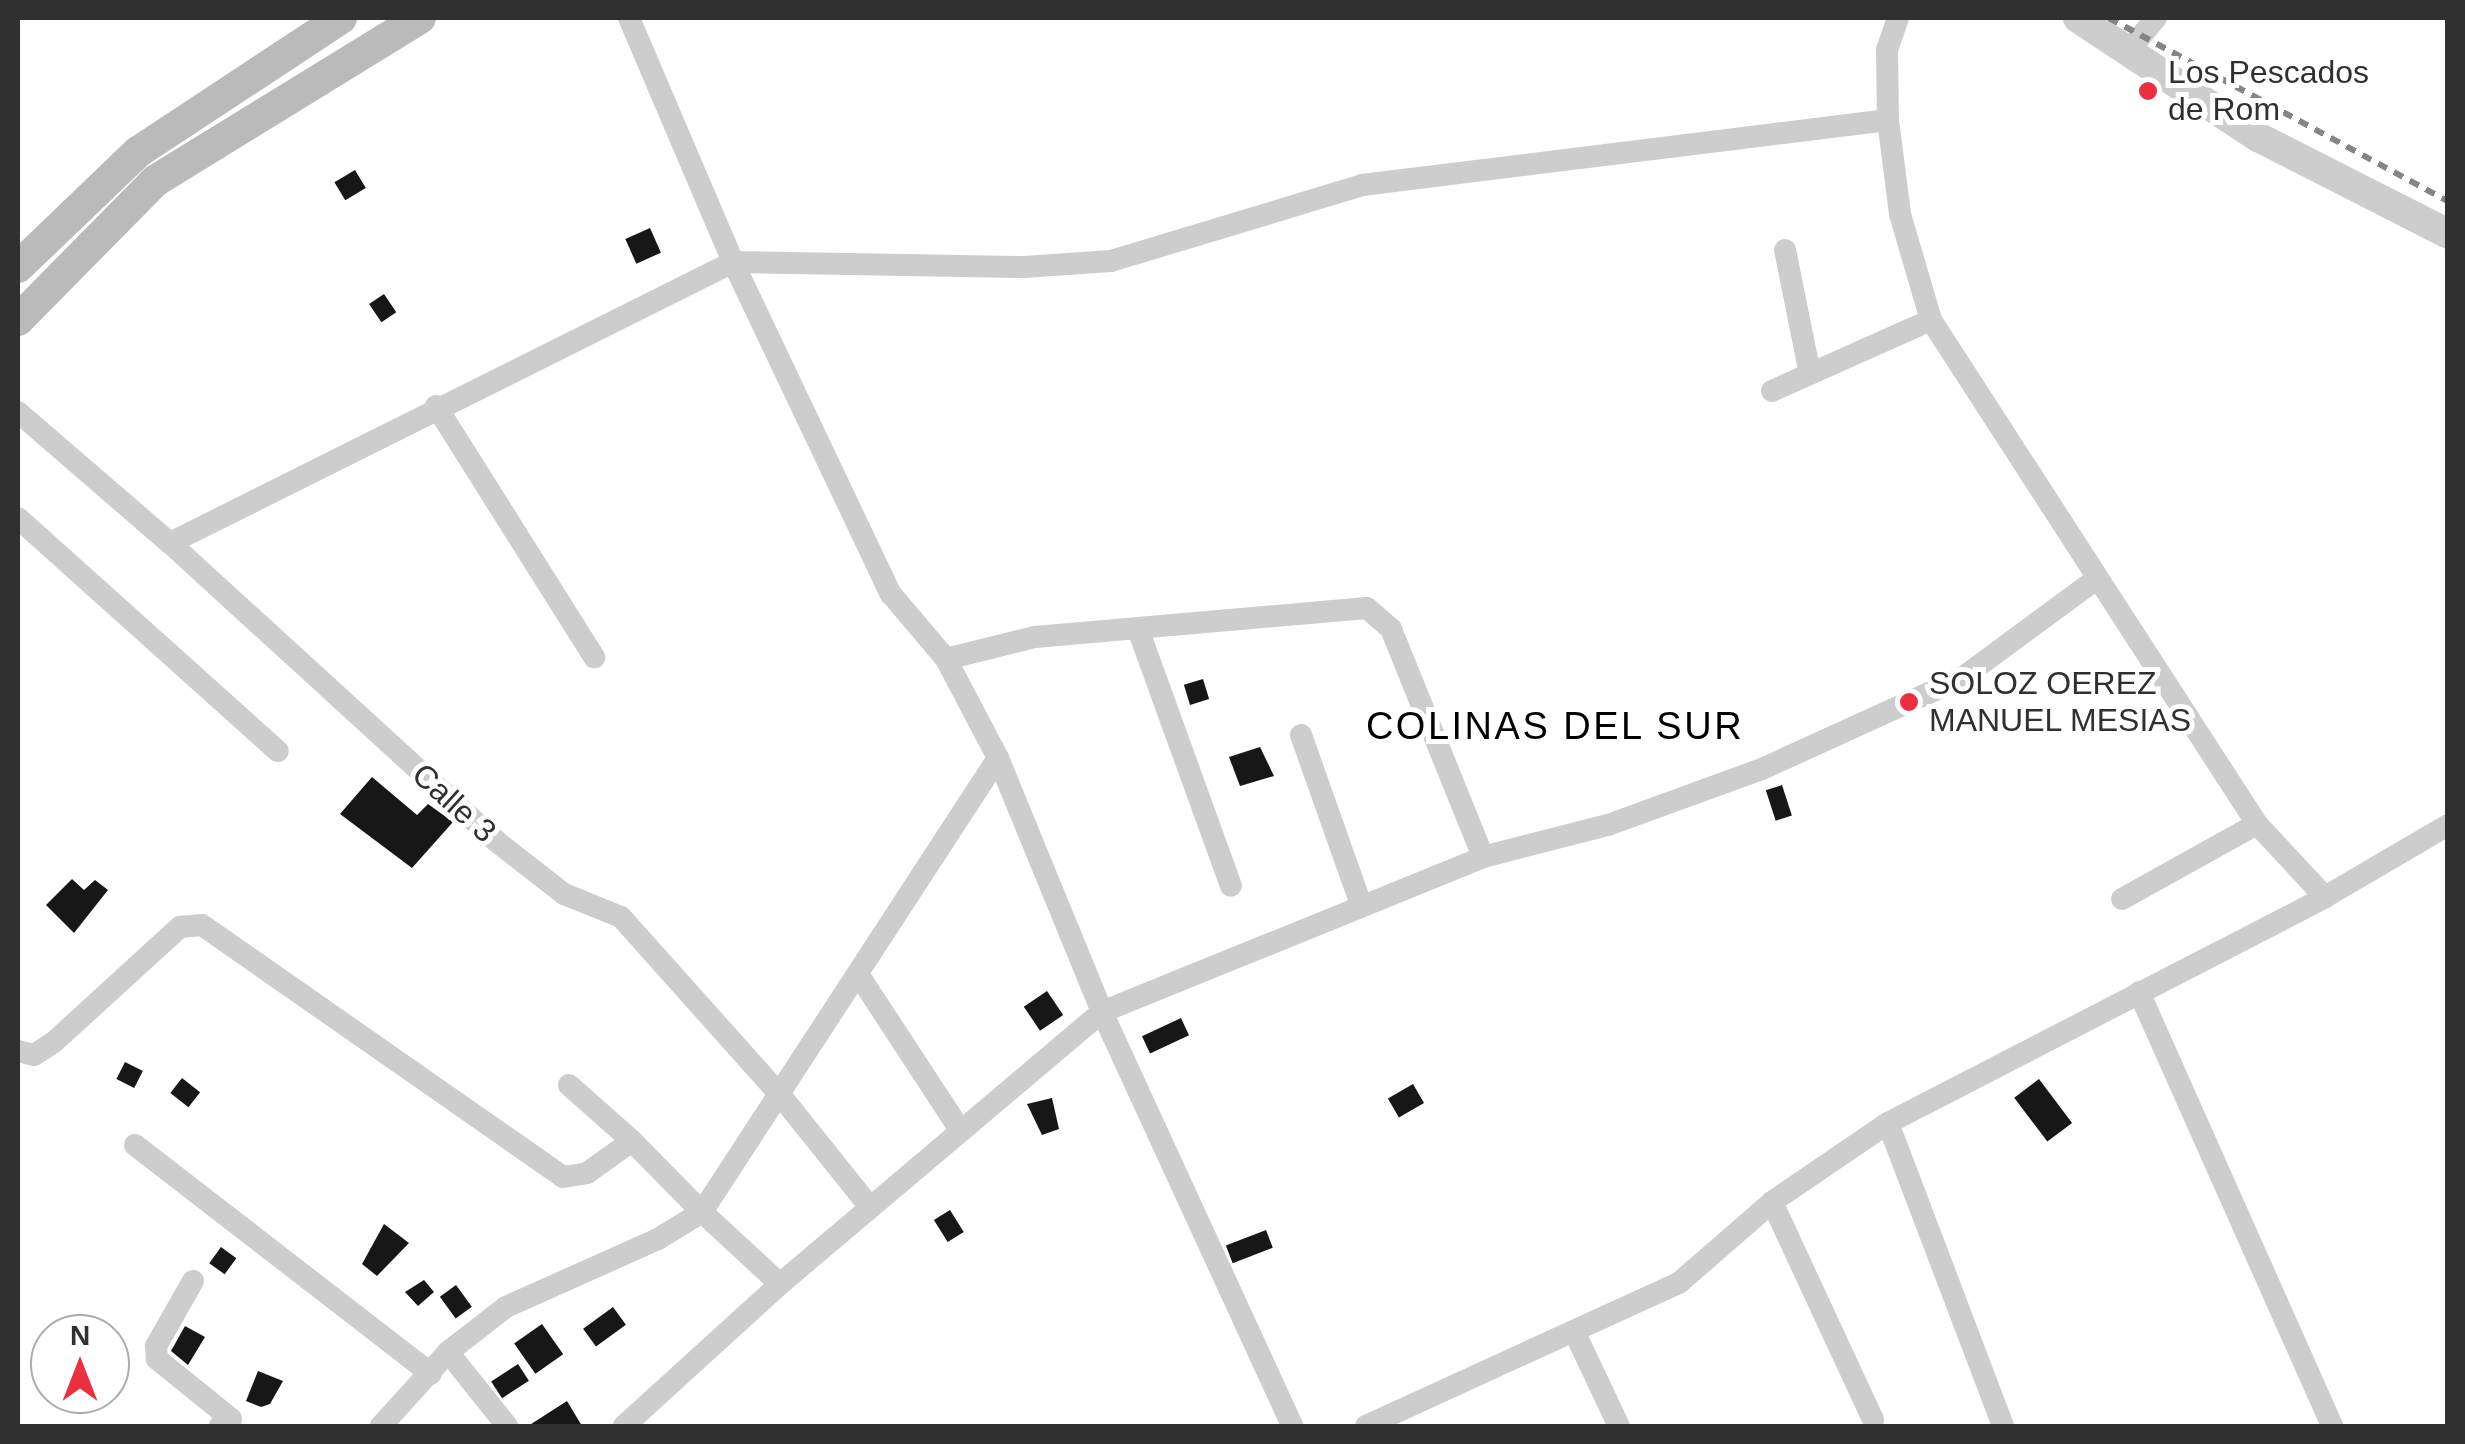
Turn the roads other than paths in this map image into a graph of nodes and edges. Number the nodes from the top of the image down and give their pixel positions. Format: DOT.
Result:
graph roads {
  1 [pos="341,18"];
  2 [pos="420,18"];
  3 [pos="629,18"];
  4 [pos="1898,18"];
  5 [pos="2078,18"];
  6 [pos="2156,18"];
  7 [pos="2127,52"];
  8 [pos="1888,120"];
  9 [pos="2448,234"];
  10 [pos="1785,250"];
  11 [pos="733,262"];
  12 [pos="18,267"];
  13 [pos="18,320"];
  14 [pos="1931,320"];
  15 [pos="1810,374"];
  16 [pos="1772,390"];
  17 [pos="436,406"];
  18 [pos="18,412"];
  19 [pos="18,518"];
  20 [pos="170,542"];
  21 [pos="2094,580"];
  22 [pos="1138,629"];
  23 [pos="594,657"];
  24 [pos="946,659"];
  25 [pos="1300,735"];
  26 [pos="278,750"];
  27 [pos="998,758"];
  28 [pos="2257,824"];
  29 [pos="2448,824"];
  30 [pos="1483,856"];
  31 [pos="1231,886"];
  32 [pos="2324,897"];
  33 [pos="2122,899"];
  34 [pos="1360,902"];
  35 [pos="860,977"];
  36 [pos="2139,992"];
  37 [pos="1102,1012"];
  38 [pos="18,1051"];
  39 [pos="569,1085"];
  40 [pos="781,1096"];
  41 [pos="1888,1123"];
  42 [pos="960,1130"];
  43 [pos="632,1141"];
  44 [pos="135,1145"];
  45 [pos="1772,1202"];
  46 [pos="869,1206"];
  47 [pos="702,1212"];
  48 [pos="193,1280"];
  49 [pos="780,1284"];
  50 [pos="1574,1331"];
  51 [pos="448,1352"];
  52 [pos="432,1374"];
  53 [pos="1873,1420"];
  54 [pos="233,1424"];
  55 [pos="381,1426"];
  56 [pos="507,1426"];
  57 [pos="624,1426"];
  58 [pos="1292,1426"];
  59 [pos="1366,1426"];
  60 [pos="1619,1426"];
  61 [pos="2003,1426"];
  62 [pos="2332,1426"];
  1 -- 12 [label="main road"];
  2 -- 13 [label="main road"];
  3 -- 11 [label="street"];
  4 -- 8 [label="street"];
  5 -- 7 [label="street"];
  6 -- 7 [label="street"];
  7 -- 9 [label="street"];
  8 -- 11 [label="street"];
  8 -- 14 [label="street"];
  10 -- 15 [label="street"];
  11 -- 17 [label="street"];
  11 -- 24 [label="street"];
  14 -- 15 [label="street"];
  14 -- 21 [label="street"];
  15 -- 16 [label="street"];
  17 -- 20 [label="street"];
  17 -- 23 [label="street"];
  18 -- 20 [label="street, Calle 3"];
  19 -- 26 [label="street"];
  20 -- 40 [label="street, Calle 3"];
  21 -- 28 [label="street"];
  21 -- 30 [label="street"];
  22 -- 24 [label="street"];
  22 -- 30 [label="street"];
  22 -- 31 [label="street"];
  24 -- 27 [label="street"];
  25 -- 34 [label="street"];
  27 -- 35 [label="street"];
  27 -- 37 [label="street"];
  28 -- 32 [label="street"];
  28 -- 33 [label="street"];
  29 -- 32 [label="street"];
  30 -- 34 [label="street"];
  32 -- 36 [label="street"];
  34 -- 37 [label="street"];
  35 -- 40 [label="street"];
  35 -- 42 [label="street"];
  36 -- 41 [label="street"];
  36 -- 62 [label="street"];
  37 -- 42 [label="street"];
  37 -- 58 [label="street"];
  38 -- 43 [label="street"];
  39 -- 43 [label="street"];
  40 -- 46 [label="street, Calle 3"];
  40 -- 47 [label="street"];
  41 -- 45 [label="street"];
  41 -- 61 [label="street"];
  42 -- 46 [label="street"];
  43 -- 47 [label="street"];
  44 -- 52 [label="street"];
  45 -- 50 [label="street"];
  45 -- 53 [label="street"];
  46 -- 49 [label="street"];
  47 -- 49 [label="street"];
  47 -- 51 [label="street"];
  48 -- 54 [label="street"];
  49 -- 57 [label="street"];
  50 -- 59 [label="street"];
  50 -- 60 [label="street"];
  51 -- 52 [label="street"];
  51 -- 56 [label="street"];
  52 -- 55 [label="street"];
}
